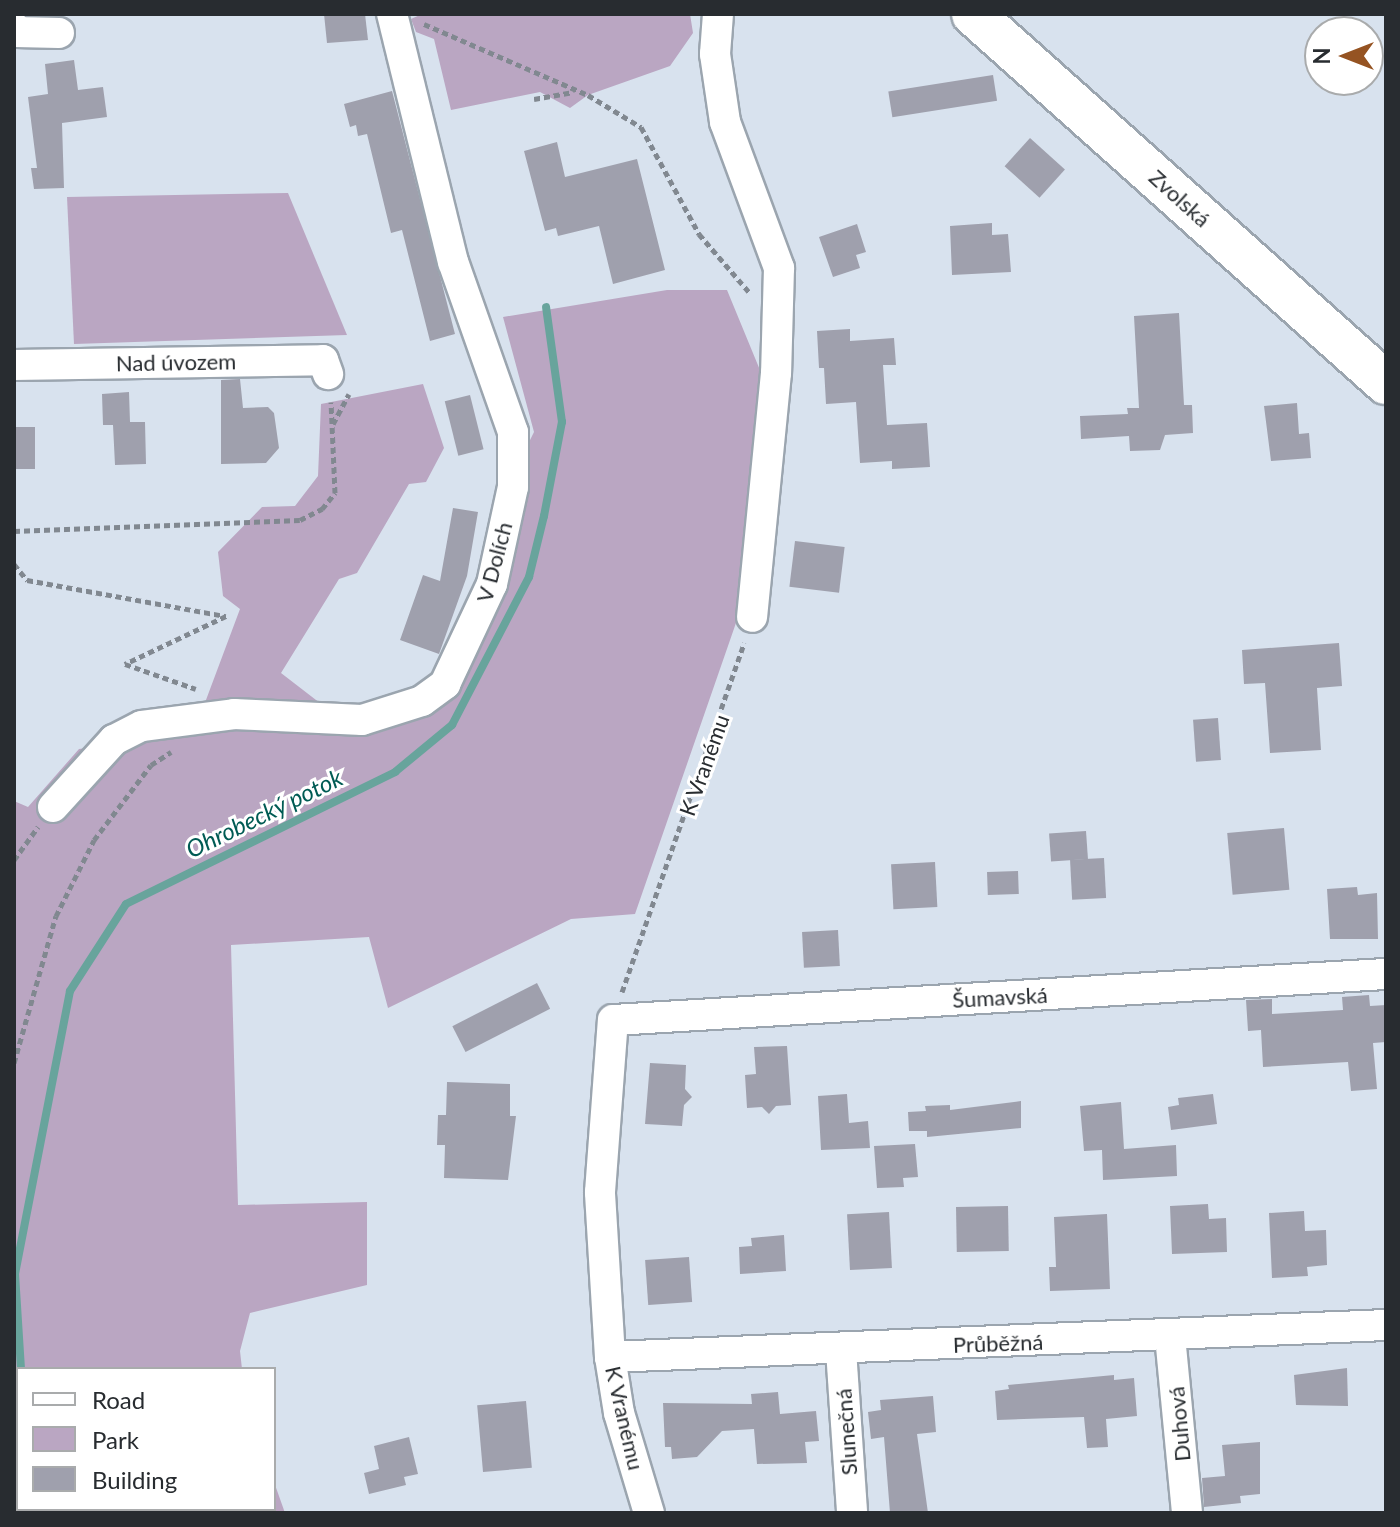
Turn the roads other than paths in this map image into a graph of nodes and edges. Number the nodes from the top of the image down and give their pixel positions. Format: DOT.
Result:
graph roads {
  1 [pos="718,14"];
  2 [pos="973,14"];
  3 [pos="401,16"];
  4 [pos="14,27"];
  5 [pos="59,33"];
  6 [pos="14,365"];
  7 [pos="328,374"];
  8 [pos="1386,383"];
  9 [pos="752,617"];
  10 [pos="53,807"];
  11 [pos="1386,974"];
  12 [pos="613,1020"];
  13 [pos="1386,1325"];
  14 [pos="1170,1336"];
  15 [pos="841,1350"];
  16 [pos="610,1357"];
  17 [pos="649,1513"];
  18 [pos="852,1513"];
  19 [pos="1187,1513"];
  1 -- 9 [label="street"];
  2 -- 8 [label="street, Zvolská"];
  3 -- 10 [label="street, V Dolích"];
  4 -- 5 [label="street"];
  6 -- 7 [label="street, Nad úvozem"];
  11 -- 12 [label="street, Šumavská"];
  12 -- 16 [label="street, K Vranému"];
  13 -- 14 [label="street, Průběžná"];
  14 -- 15 [label="street, Průběžná"];
  14 -- 19 [label="street, Duhová"];
  15 -- 16 [label="street, Průběžná"];
  15 -- 18 [label="street, Slunečná"];
  16 -- 17 [label="street, K Vranému"];
}
